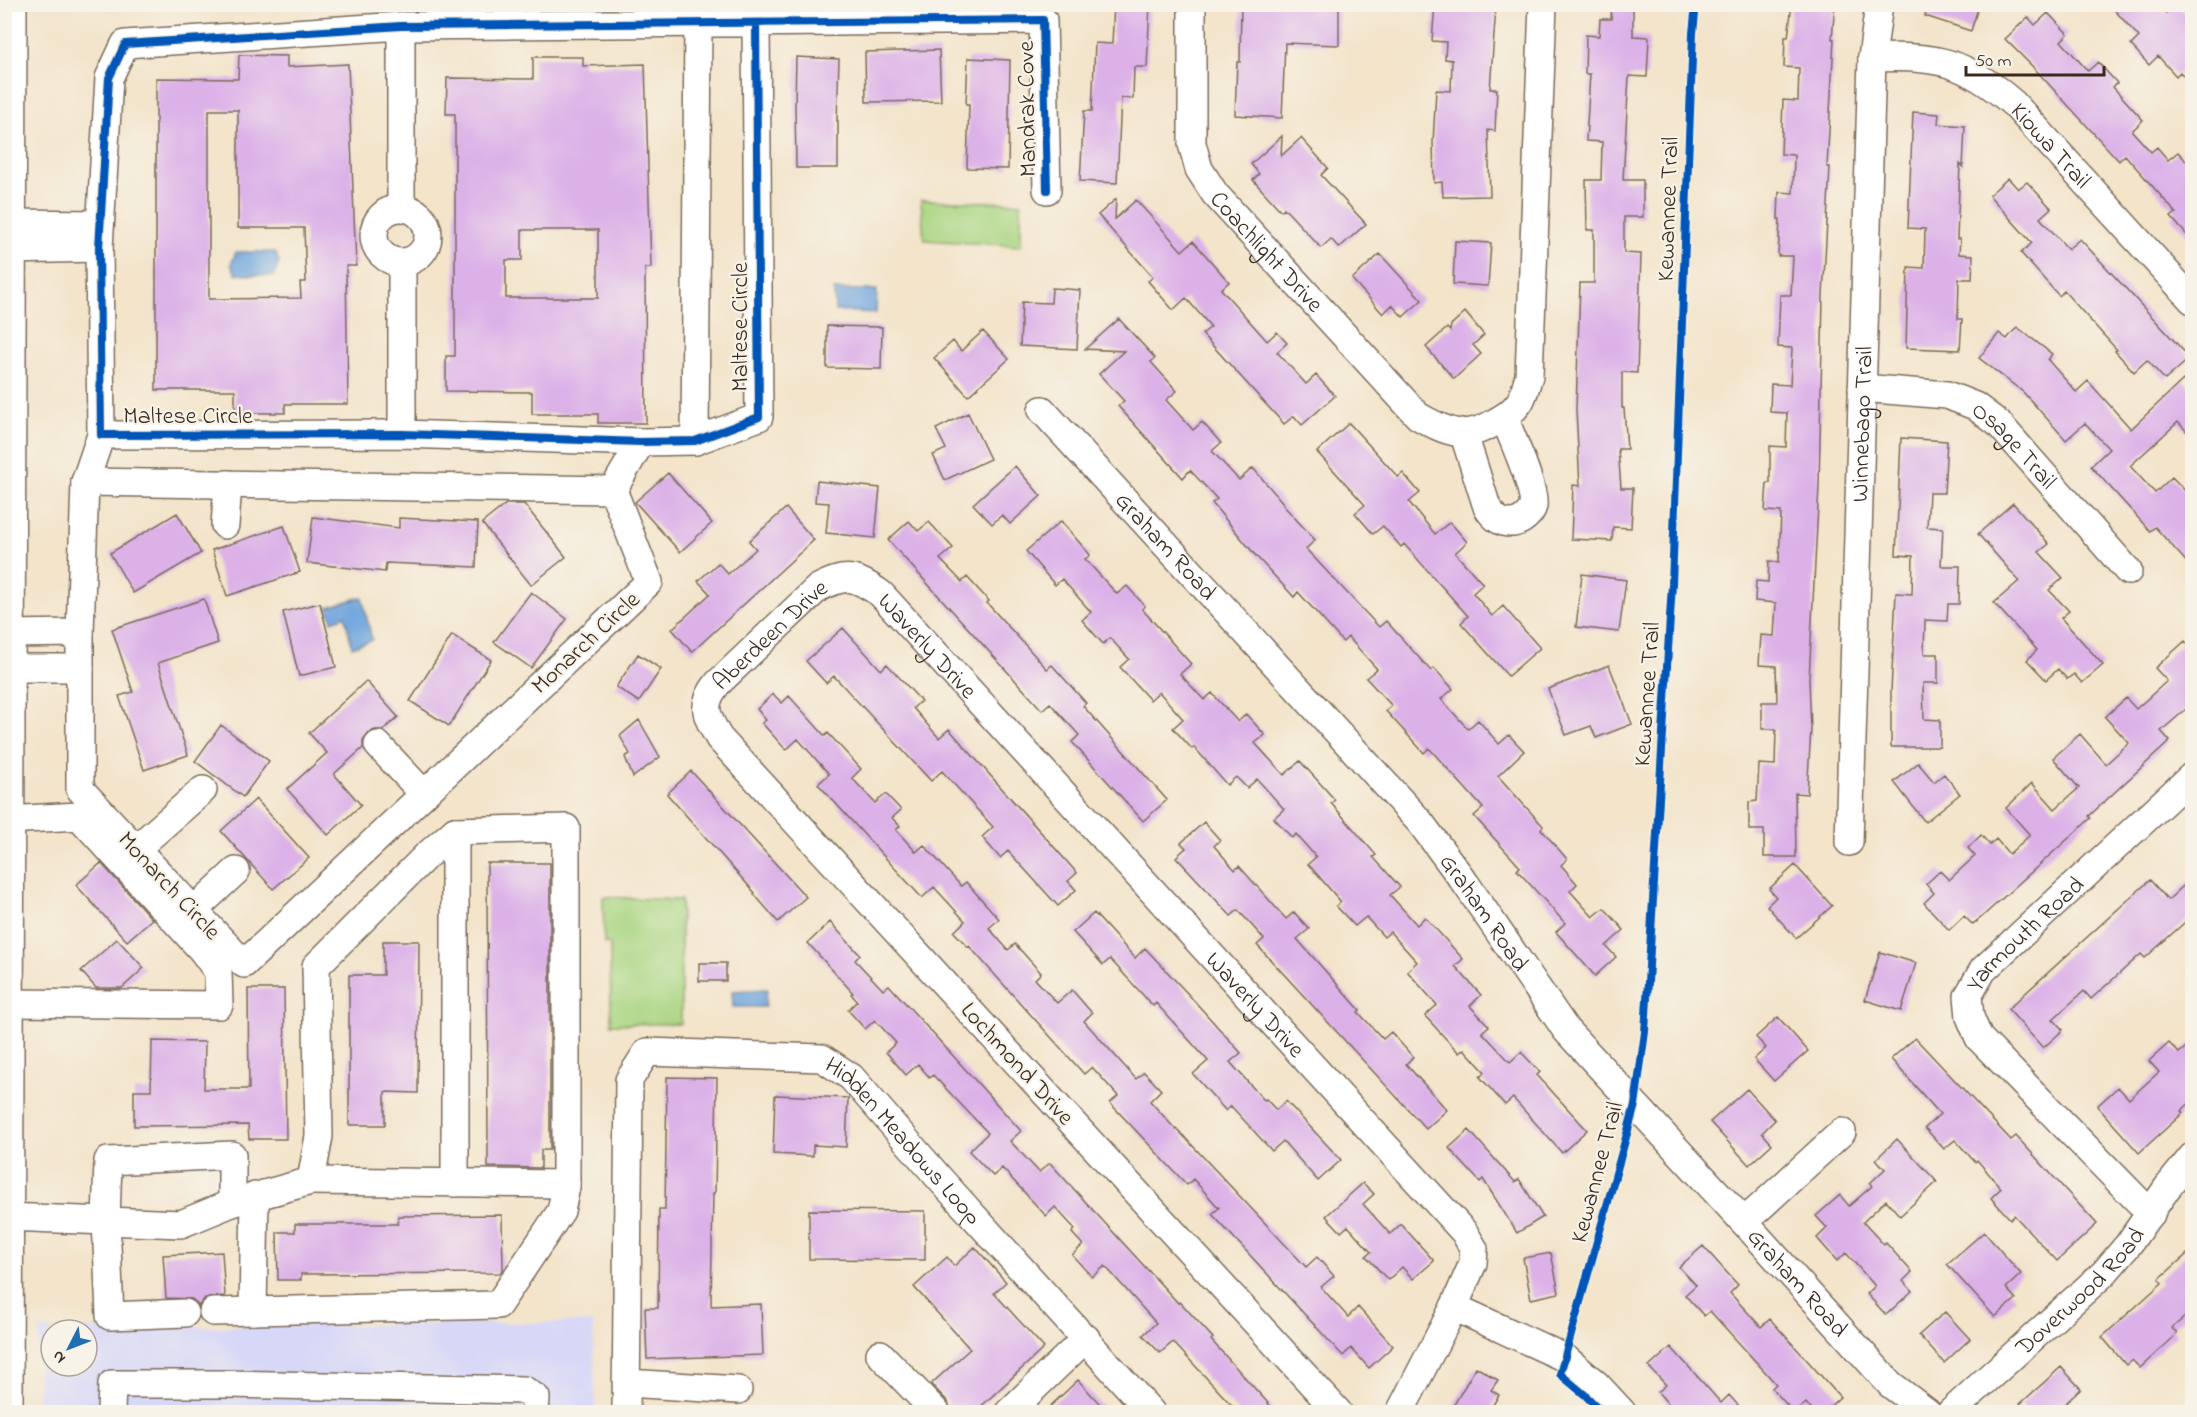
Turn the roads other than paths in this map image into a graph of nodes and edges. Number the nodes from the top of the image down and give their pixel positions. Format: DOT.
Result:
graph roads {
  1 [pos="10,4"];
  2 [pos="1192,4"];
  3 [pos="1543,4"];
  4 [pos="1879,4"];
  5 [pos="698,22"];
  6 [pos="835,22"];
  7 [pos="756,24"];
  8 [pos="401,26"];
  9 [pos="1872,58"];
  10 [pos="7,97"];
  11 [pos="1047,190"];
  12 [pos="401,207"];
  13 [pos="7,235"];
  14 [pos="99,236"];
  15 [pos="402,262"];
  16 [pos="2193,300"];
  17 [pos="1862,388"];
  18 [pos="1042,410"];
  19 [pos="1504,417"];
  20 [pos="402,434"];
  21 [pos="101,435"];
  22 [pos="1464,435"];
  23 [pos="695,441"];
  24 [pos="641,442"];
  25 [pos="85,482"];
  26 [pos="228,484"];
  27 [pos="613,490"];
  28 [pos="225,525"];
  29 [pos="2128,571"];
  30 [pos="851,578"];
  31 [pos="80,633"];
  32 [pos="7,634"];
  33 [pos="7,668"];
  34 [pos="80,668"];
  35 [pos="706,709"];
  36 [pos="378,746"];
  37 [pos="2193,776"];
  38 [pos="203,790"];
  39 [pos="424,794"];
  40 [pos="7,820"];
  41 [pos="455,831"];
  42 [pos="1849,842"];
  43 [pos="136,849"];
  44 [pos="236,871"];
  45 [pos="194,910"];
  46 [pos="5,1017"];
  47 [pos="6,1121"];
  48 [pos="1842,1132"];
  49 [pos="2193,1156"];
  50 [pos="311,1181"];
  51 [pos="454,1183"];
  52 [pos="566,1184"];
  53 [pos="244,1200"];
  54 [pos="2151,1214"];
  55 [pos="7,1216"];
  56 [pos="106,1220"];
  57 [pos="1744,1222"];
  58 [pos="1454,1307"];
  59 [pos="253,1311"];
  60 [pos="213,1312"];
  61 [pos="185,1313"];
  62 [pos="1086,1338"];
  63 [pos="880,1354"];
  64 [pos="627,1383"];
  65 [pos="738,1390"];
  66 [pos="6,1413"];
  67 [pos="111,1413"];
  68 [pos="535,1413"];
  69 [pos="626,1413"];
  70 [pos="936,1413"];
  71 [pos="1009,1413"];
  72 [pos="1151,1413"];
  73 [pos="1338,1413"];
  74 [pos="1400,1413"];
  75 [pos="1622,1413"];
  76 [pos="1927,1413"];
  77 [pos="1951,1413"];
  1 -- 10 [label="main road"];
  2 -- 22 [label="street, Coachlight Drive"];
  3 -- 19 [label="street"];
  4 -- 9 [label="street, Winnebago Trail"];
  5 -- 7 [label="street, Maltese Circle"];
  5 -- 8 [label="street, Maltese Circle"];
  5 -- 23 [label="street"];
  6 -- 7 [label="street, Maltese Circle"];
  6 -- 11 [label="street, Mandrak Cove"];
  7 -- 23 [label="street, Maltese Circle"];
  8 -- 12 [label="street"];
  8 -- 14 [label="street, Maltese Circle"];
  9 -- 16 [label="street, Kiowa Trail"];
  9 -- 17 [label="street, Winnebago Trail"];
  10 -- 13 [label="main road"];
  12 -- 15 [label="street"];
  12 -- 15 [label="street"];
  13 -- 14 [label="street"];
  13 -- 32 [label="main road"];
  14 -- 21 [label="street, Maltese Circle"];
  15 -- 20 [label="street"];
  17 -- 29 [label="street, Osage Trail"];
  17 -- 42 [label="street, Winnebago Trail"];
  18 -- 57 [label="street, Graham Road"];
  19 -- 22 [label="street"];
  19 -- 22 [label="street"];
  20 -- 21 [label="street, Maltese Circle"];
  20 -- 24 [label="street, Maltese Circle"];
  21 -- 25 [label="street, Monarch Circle"];
  23 -- 24 [label="street, Maltese Circle"];
  24 -- 27 [label="street"];
  25 -- 26 [label="street"];
  25 -- 31 [label="street, Monarch Circle"];
  26 -- 27 [label="street"];
  26 -- 28 [label="street"];
  27 -- 39 [label="street, Monarch Circle"];
  30 -- 35 [label="street, Aberdeen Drive"];
  30 -- 58 [label="street, Waverly Drive"];
  31 -- 32 [label="street"];
  31 -- 34 [label="street, Monarch Circle"];
  32 -- 33 [label="main road"];
  33 -- 34 [label="street"];
  33 -- 40 [label="main road"];
  34 -- 43 [label="street, Monarch Circle"];
  35 -- 73 [label="street, Lochmond Drive"];
  36 -- 39 [label="street"];
  37 -- 54 [label="street, Yarmouth Road"];
  38 -- 43 [label="street"];
  39 -- 45 [label="street, Monarch Circle"];
  40 -- 46 [label="main road"];
  40 -- 46 [label="street"];
  41 -- 50 [label="street"];
  41 -- 51 [label="street"];
  41 -- 52 [label="street"];
  43 -- 45 [label="street, Monarch Circle"];
  44 -- 45 [label="street"];
  46 -- 47 [label="main road"];
  47 -- 55 [label="main road"];
  48 -- 57 [label="street"];
  49 -- 54 [label="street, Doverwood Road"];
  50 -- 51 [label="street"];
  50 -- 53 [label="street"];
  51 -- 52 [label="street"];
  52 -- 59 [label="street"];
  53 -- 56 [label="street"];
  53 -- 56 [label="street"];
  53 -- 59 [label="street"];
  54 -- 77 [label="street, Doverwood Road"];
  55 -- 56 [label="street"];
  55 -- 66 [label="main road"];
  56 -- 61 [label="street"];
  57 -- 76 [label="street, Graham Road"];
  58 -- 74 [label="street, Waverly Drive"];
  58 -- 75 [label="street"];
  59 -- 60 [label="street"];
  62 -- 64 [label="street, Hidden Meadows Loop"];
  62 -- 71 [label="street"];
  62 -- 72 [label="street, Hidden Meadows Loop"];
  63 -- 70 [label="street"];
  64 -- 65 [label="street"];
  64 -- 69 [label="street, Hidden Meadows Loop"];
  67 -- 68 [label="street"];
}
